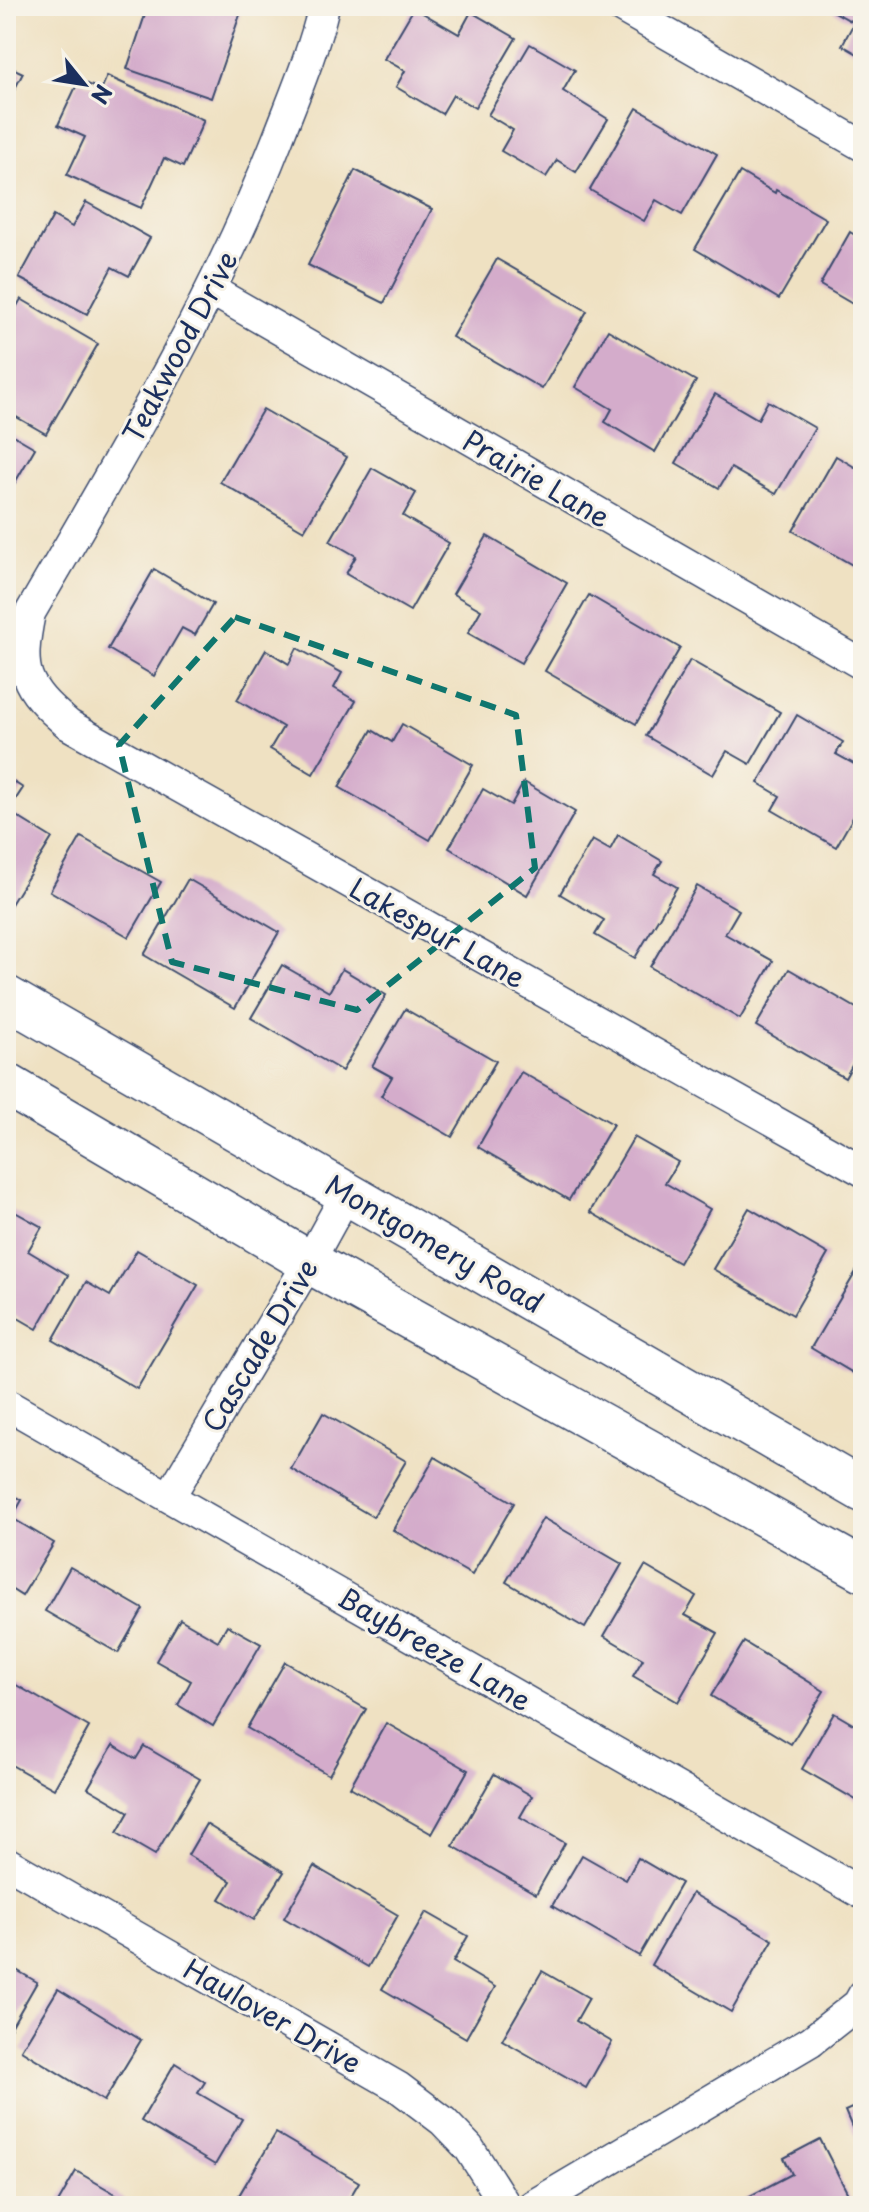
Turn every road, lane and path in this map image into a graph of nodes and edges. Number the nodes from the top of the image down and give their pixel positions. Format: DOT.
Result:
graph roads {
  1 [pos="324,6"];
  2 [pos="619,6"];
  3 [pos="863,146"];
  4 [pos="211,290"];
  5 [pos="863,665"];
  6 [pos="27,677"];
  7 [pos="6,997"];
  8 [pos="6,1084"];
  9 [pos="863,1171"];
  10 [pos="347,1193"];
  11 [pos="309,1262"];
  12 [pos="6,1404"];
  13 [pos="863,1491"];
  14 [pos="170,1496"];
  15 [pos="863,1570"];
  16 [pos="6,1862"];
  17 [pos="863,1894"];
  18 [pos="863,1995"];
  19 [pos="506,2206"];
  20 [pos="532,2206"];
  1 -- 4 [label="street, Teakwood Drive"];
  2 -- 3 [label="street"];
  4 -- 5 [label="street, Prairie Lane"];
  4 -- 6 [label="street, Teakwood Drive"];
  6 -- 9 [label="street, Lakespur Lane"];
  7 -- 10 [label="main road, Montgomery Road"];
  8 -- 11 [label="main road"];
  10 -- 11 [label="street, Cascade Drive"];
  10 -- 13 [label="main road, Montgomery Road"];
  11 -- 14 [label="street, Cascade Drive"];
  11 -- 15 [label="main road"];
  12 -- 14 [label="street, Baybreeze Lane"];
  14 -- 17 [label="street, Baybreeze Lane"];
  16 -- 19 [label="street, Haulover Drive"];
  18 -- 20 [label="street"];
}
